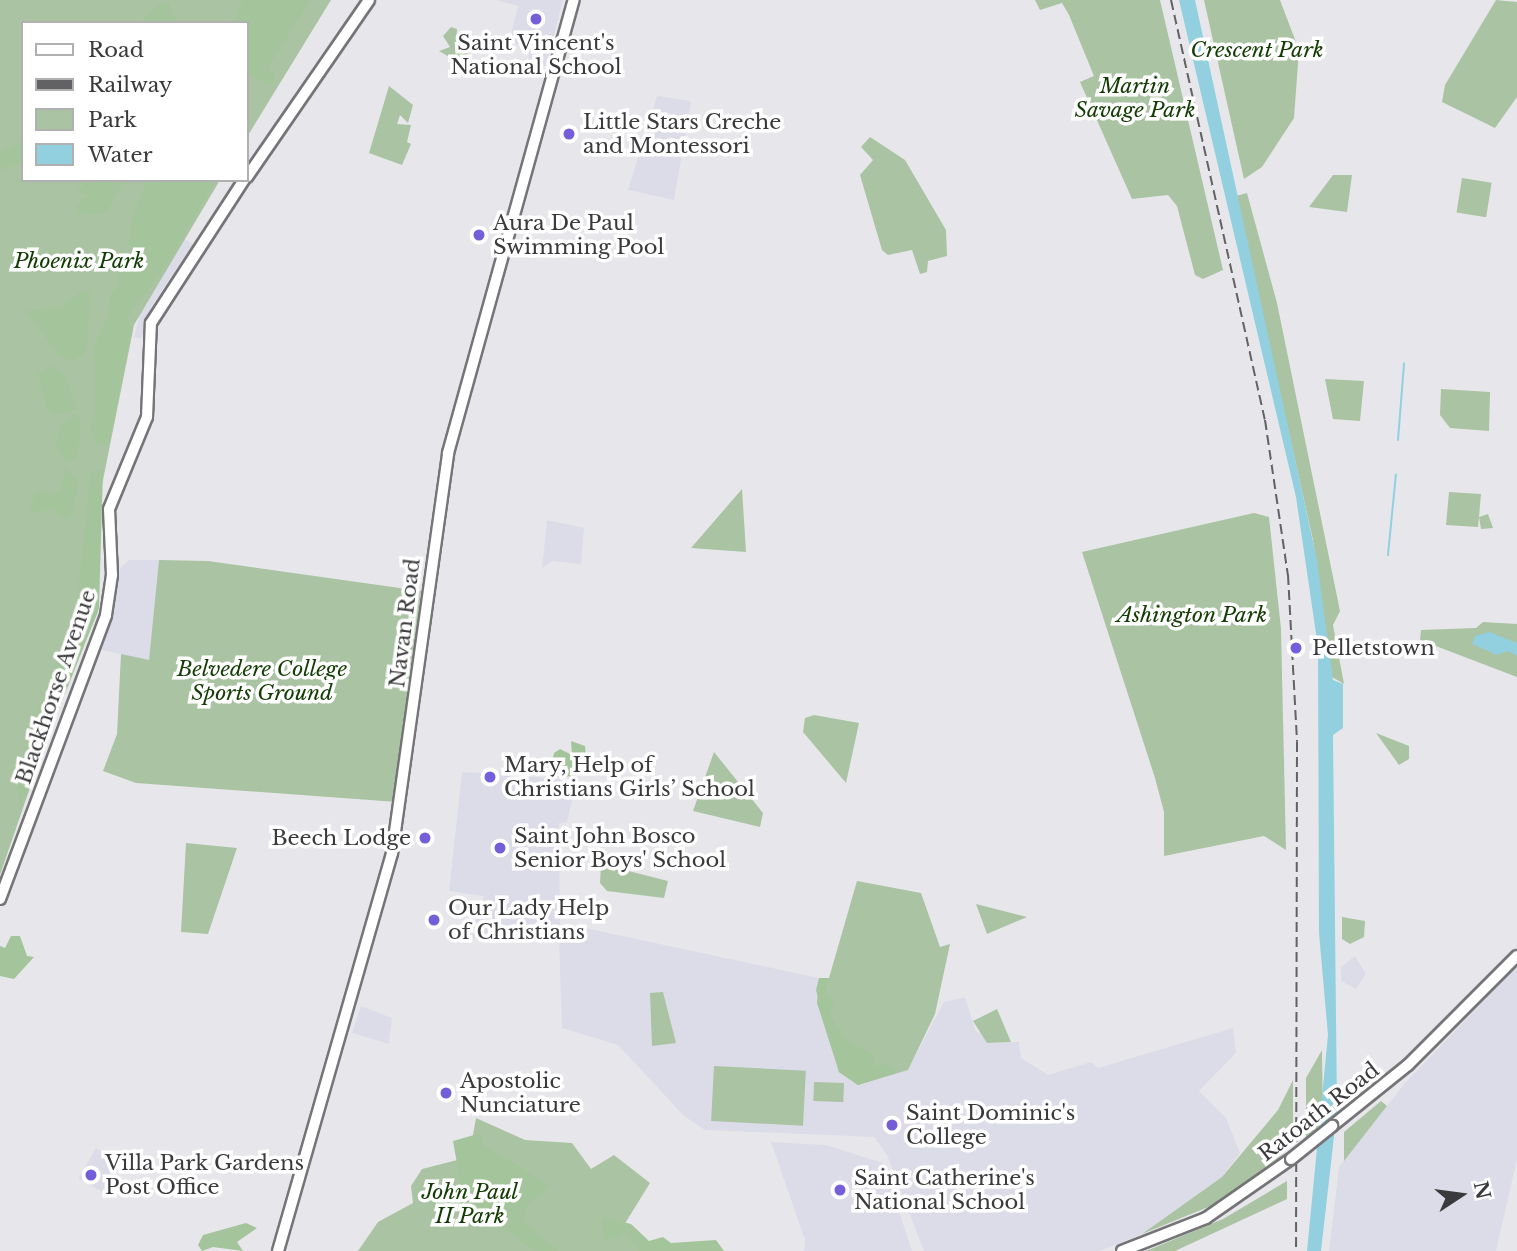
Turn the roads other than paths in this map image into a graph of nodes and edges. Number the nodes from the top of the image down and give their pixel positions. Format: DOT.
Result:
graph roads {
  1 [pos="369,0"];
  2 [pos="574,0"];
  3 [pos="248,174"];
  4 [pos="242,182"];
  5 [pos="0,899"];
  6 [pos="1515,959"];
  7 [pos="278,1251"];
  8 [pos="1122,1251"];
  1 -- 3 [label="main road, Blackhorse Avenue"];
  2 -- 7 [label="main road, Navan Road"];
  4 -- 5 [label="main road, Blackhorse Avenue"];
  6 -- 8 [label="main road, Ratoath Road, bridge"];
}
